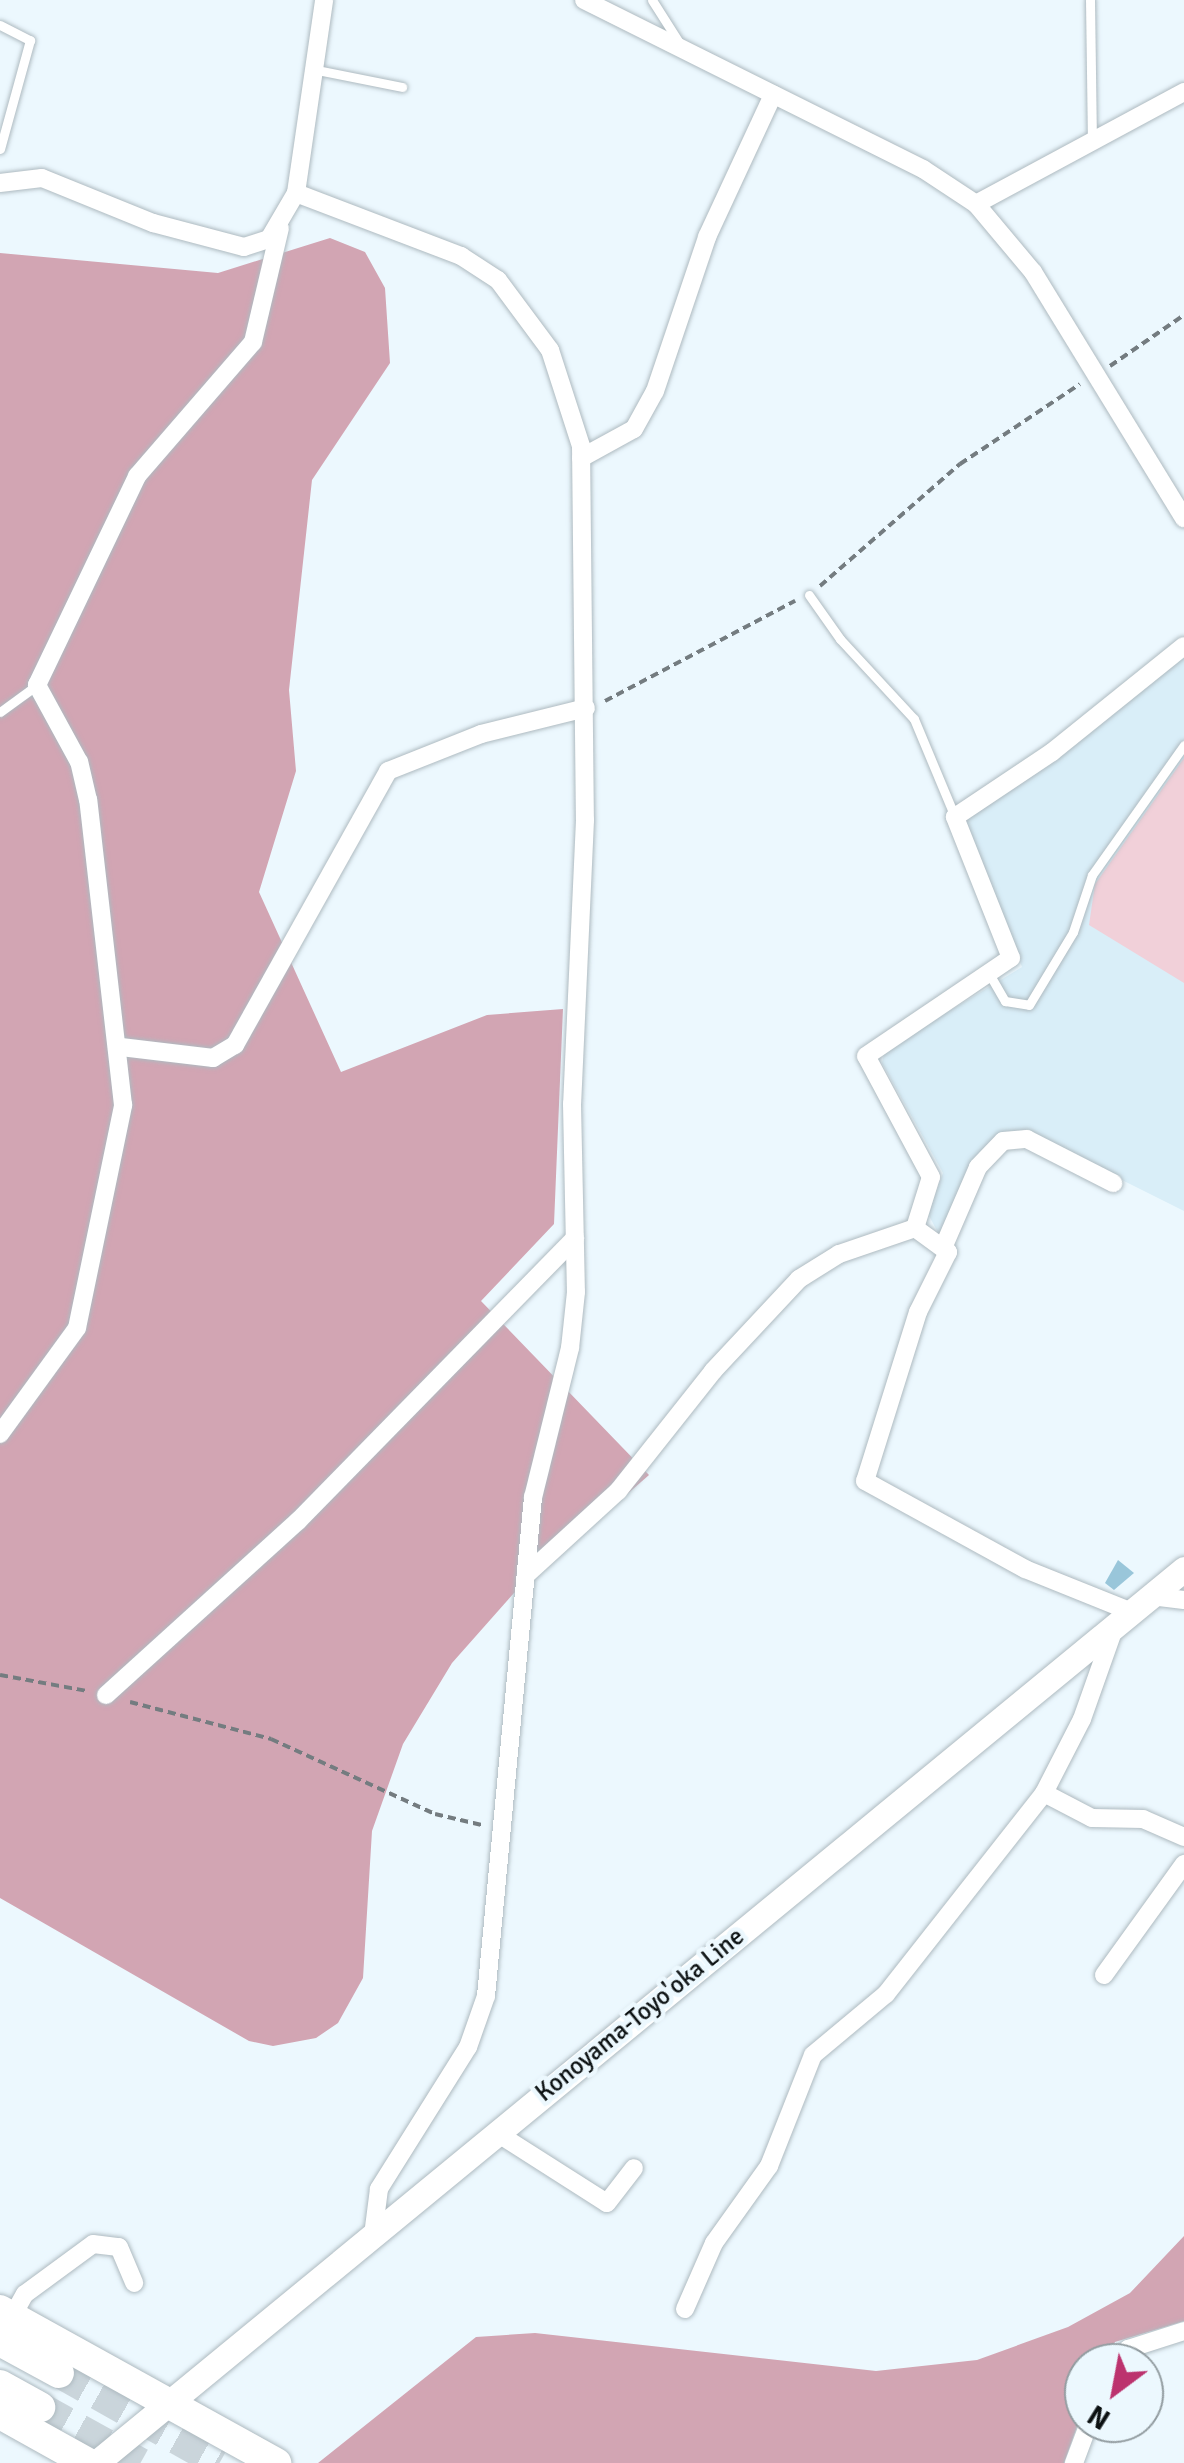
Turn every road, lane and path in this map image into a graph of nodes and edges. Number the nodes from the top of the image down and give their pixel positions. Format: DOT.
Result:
graph roads {
  1 [pos="324,0"];
  2 [pos="584,0"];
  3 [pos="652,0"];
  4 [pos="1090,0"];
  5 [pos="0,25"];
  6 [pos="687,54"];
  7 [pos="312,69"];
  8 [pos="402,87"];
  9 [pos="1184,92"];
  10 [pos="773,94"];
  11 [pos="1092,147"];
  12 [pos="0,149"];
  13 [pos="0,183"];
  14 [pos="296,192"];
  15 [pos="976,204"];
  16 [pos="280,228"];
  17 [pos="1184,314"];
  18 [pos="1097,375"];
  19 [pos="581,458"];
  20 [pos="1184,518"];
  21 [pos="809,595"];
  22 [pos="1184,646"];
  23 [pos="37,685"];
  24 [pos="586,708"];
  25 [pos="0,712"];
  26 [pos="1184,745"];
  27 [pos="956,817"];
  28 [pos="991,977"];
  29 [pos="121,1047"];
  30 [pos="1113,1183"];
  31 [pos="915,1228"];
  32 [pos="575,1238"];
  33 [pos="943,1248"];
  34 [pos="0,1434"];
  35 [pos="1184,1569"];
  36 [pos="526,1575"];
  37 [pos="1184,1600"];
  38 [pos="1133,1611"];
  39 [pos="0,1675"];
  40 [pos="106,1696"];
  41 [pos="1044,1793"];
  42 [pos="502,1830"];
  43 [pos="1184,1837"];
  44 [pos="1184,1864"];
  45 [pos="1104,1975"];
  46 [pos="497,2133"];
  47 [pos="634,2168"];
  48 [pos="373,2235"];
  49 [pos="134,2283"];
  50 [pos="685,2309"];
  51 [pos="4,2322"];
  52 [pos="1184,2331"];
  53 [pos="1147,2343"];
  54 [pos="58,2373"];
  55 [pos="0,2385"];
  56 [pos="169,2404"];
  57 [pos="40,2407"];
  58 [pos="0,2414"];
  59 [pos="88,2463"];
  60 [pos="96,2463"];
  61 [pos="276,2463"];
  1 -- 7 [label="street"];
  2 -- 6 [label="street"];
  3 -- 6 [label="lane"];
  4 -- 11 [label="lane"];
  5 -- 12 [label="lane"];
  6 -- 10 [label="street"];
  7 -- 8 [label="lane"];
  7 -- 14 [label="street"];
  9 -- 11 [label="street"];
  10 -- 15 [label="street"];
  10 -- 19 [label="street"];
  11 -- 15 [label="street"];
  13 -- 16 [label="street"];
  14 -- 16 [label="street"];
  14 -- 19 [label="street"];
  15 -- 18 [label="street"];
  16 -- 23 [label="street"];
  17 -- 18 [label="path"];
  18 -- 20 [label="street"];
  18 -- 21 [label="path"];
  19 -- 24 [label="street"];
  21 -- 24 [label="path"];
  21 -- 27 [label="lane"];
  22 -- 27 [label="street"];
  23 -- 25 [label="lane"];
  23 -- 29 [label="street"];
  24 -- 29 [label="street"];
  24 -- 32 [label="street"];
  26 -- 28 [label="lane"];
  27 -- 28 [label="street"];
  28 -- 31 [label="street"];
  29 -- 34 [label="street"];
  30 -- 33 [label="street"];
  31 -- 33 [label="street"];
  31 -- 36 [label="street"];
  32 -- 36 [label="street"];
  32 -- 40 [label="street"];
  33 -- 38 [label="street"];
  35 -- 38 [label="main road, Konoyama-Toyo'oka Line"];
  36 -- 42 [label="street"];
  37 -- 38 [label="street"];
  38 -- 41 [label="street"];
  38 -- 46 [label="main road, Konoyama-Toyo'oka Line"];
  39 -- 40 [label="path"];
  40 -- 42 [label="path"];
  41 -- 43 [label="street"];
  41 -- 50 [label="street"];
  42 -- 48 [label="street"];
  44 -- 45 [label="street"];
  46 -- 47 [label="street"];
  46 -- 48 [label="main road, Konoyama-Toyo'oka Line"];
  48 -- 56 [label="main road, Konoyama-Toyo'oka Line"];
  49 -- 51 [label="street"];
  51 -- 54 [label="highway"];
  51 -- 56 [label="highway"];
  52 -- 53 [label="street"];
  55 -- 57 [label="highway"];
  56 -- 60 [label="main road, Konoyama-Toyo'oka Line"];
  56 -- 61 [label="highway"];
  58 -- 59 [label="highway"];
}
